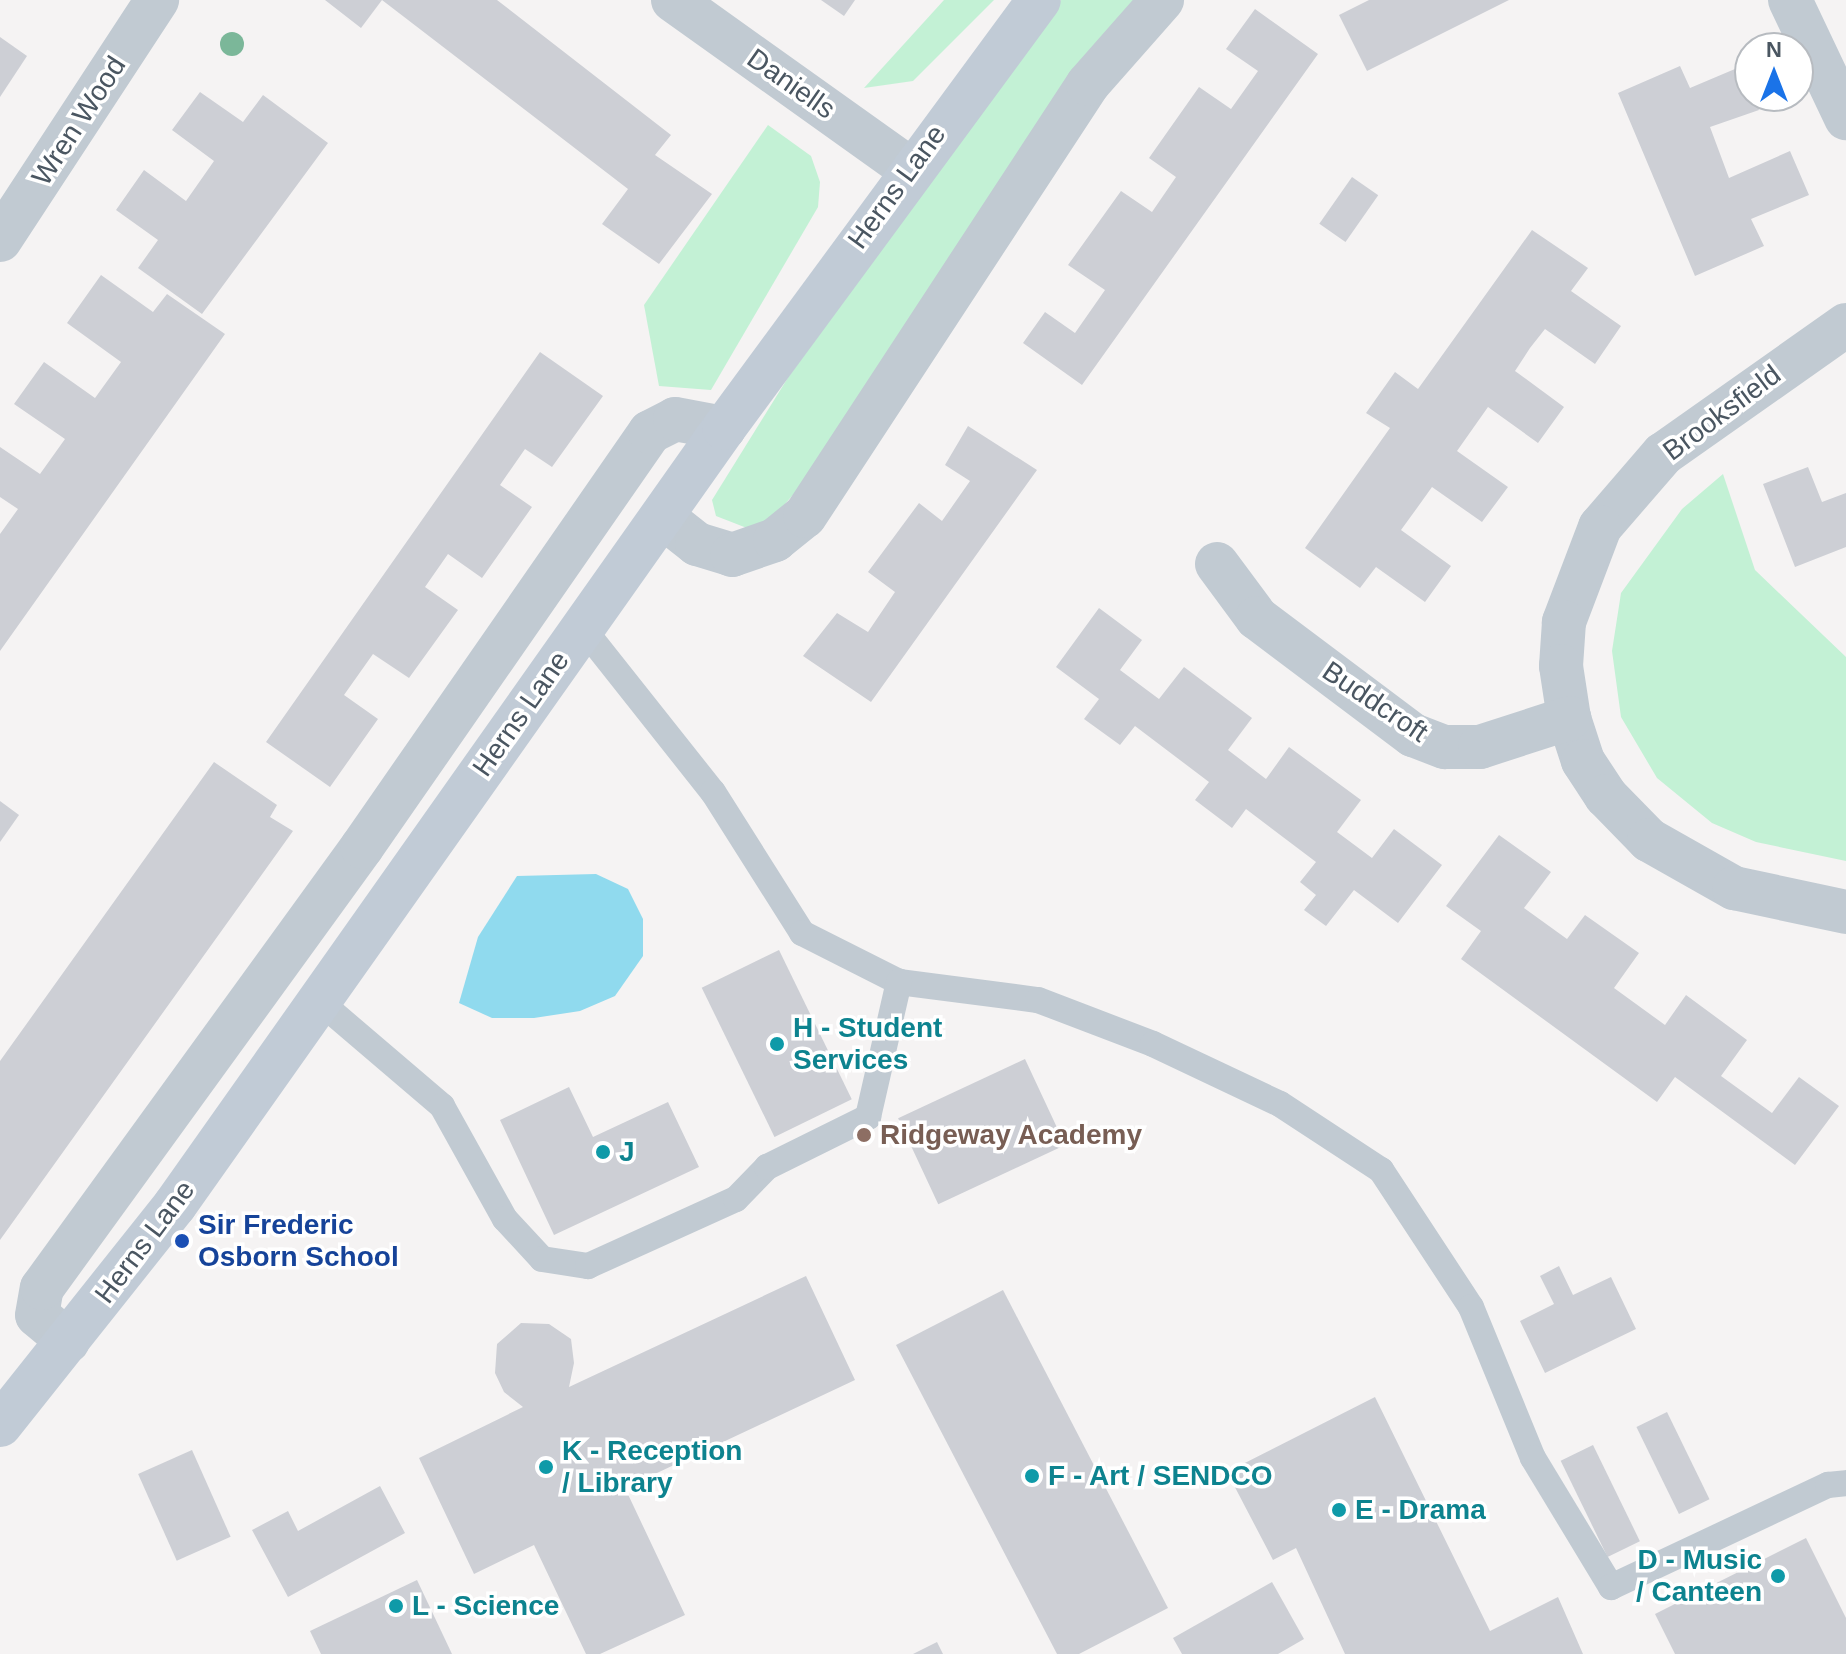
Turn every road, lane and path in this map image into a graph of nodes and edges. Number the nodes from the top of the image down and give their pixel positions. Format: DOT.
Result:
graph roads {
  1 [pos="157,0"];
  2 [pos="673,0"];
  3 [pos="1039,0"];
  4 [pos="1162,0"];
  5 [pos="1790,0"];
  6 [pos="1846,118"];
  7 [pos="910,169"];
  8 [pos="0,240"];
  9 [pos="1846,325"];
  10 [pos="724,428"];
  11 [pos="664,518"];
  12 [pos="1217,564"];
  13 [pos="582,627"];
  14 [pos="1569,718"];
  15 [pos="1846,912"];
  16 [pos="899,982"];
  17 [pos="319,1001"];
  18 [pos="68,1341"];
  19 [pos="0,1425"];
  20 [pos="1846,1483"];
  1 -- 8 [label="street, Wren Wood"];
  2 -- 7 [label="street, Daniells"];
  3 -- 7 [label="street, Herns Lane"];
  4 -- 11 [label="street"];
  5 -- 6 [label="street"];
  7 -- 10 [label="street, Herns Lane"];
  9 -- 14 [label="street, Brooksfield"];
  10 -- 11 [label="street, Herns Lane"];
  10 -- 18 [label="street"];
  11 -- 13 [label="street, Herns Lane"];
  12 -- 14 [label="street, Buddcroft"];
  13 -- 16 [label="lane"];
  13 -- 17 [label="street, Herns Lane"];
  14 -- 15 [label="street, Brooksfield"];
  16 -- 17 [label="lane"];
  16 -- 20 [label="lane"];
  17 -- 18 [label="street, Herns Lane"];
  18 -- 19 [label="street, Herns Lane"];
}
